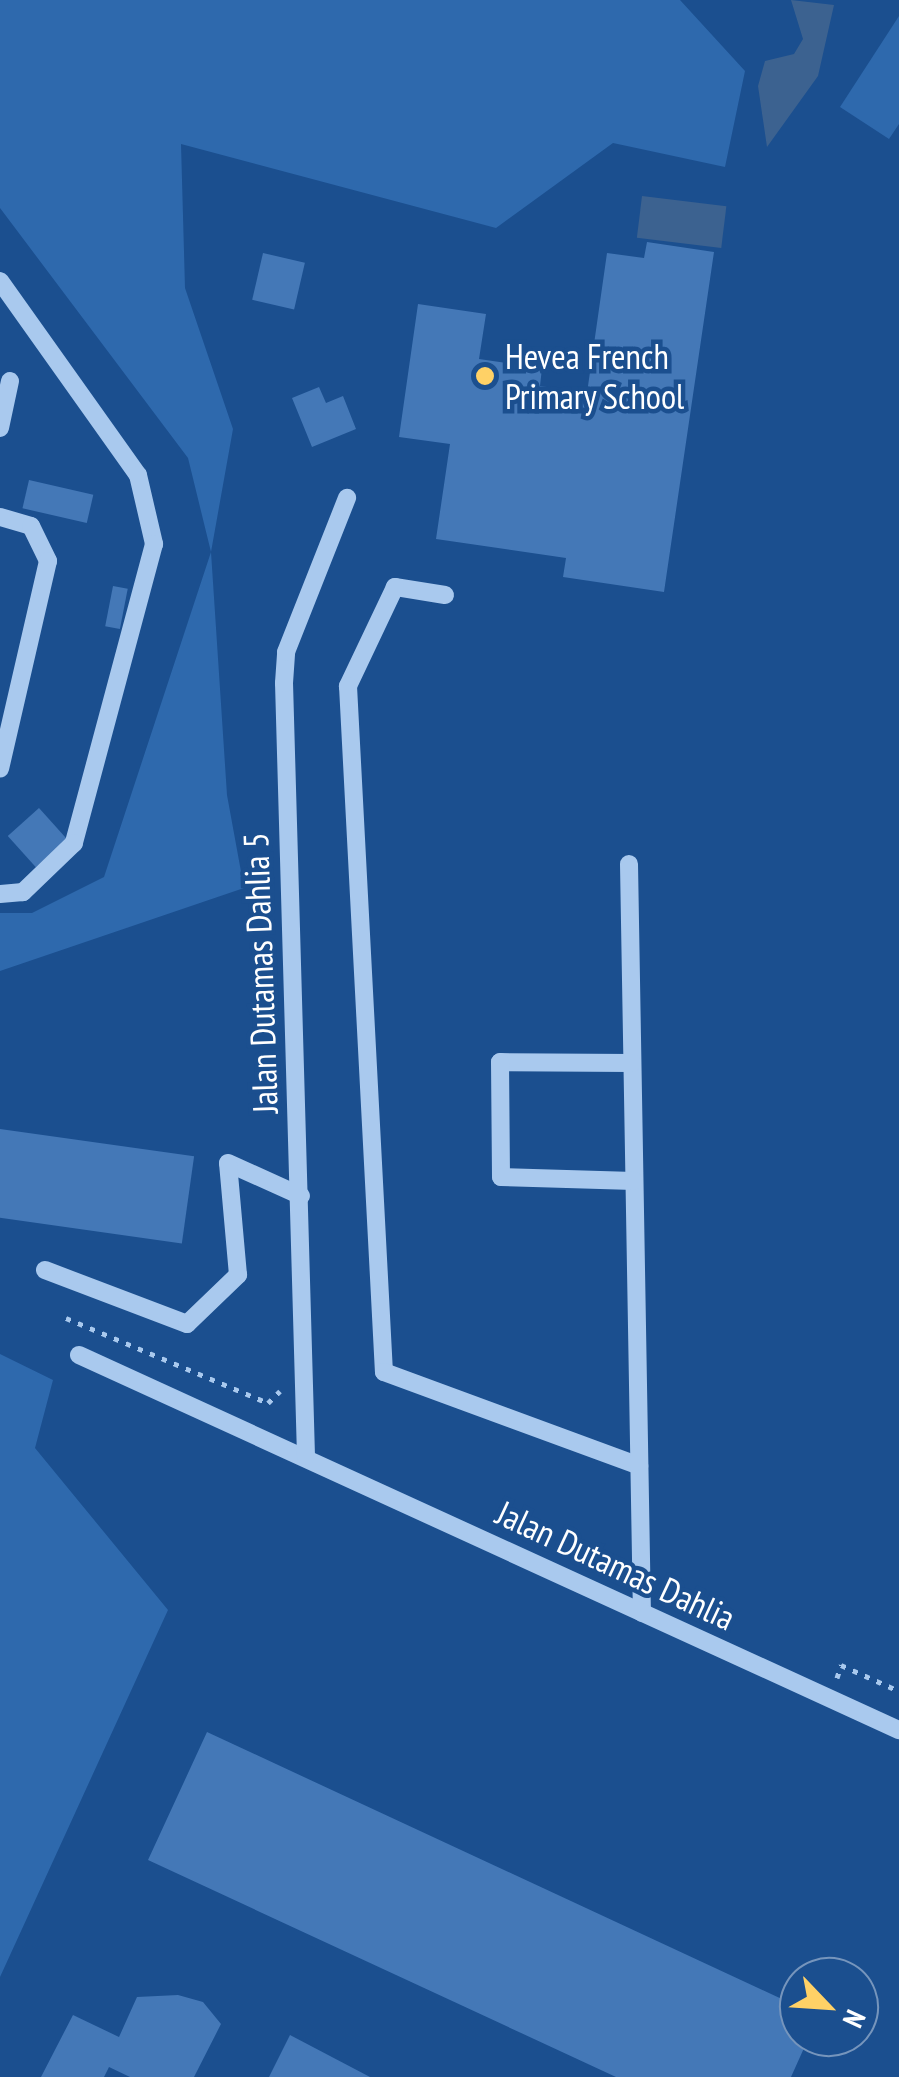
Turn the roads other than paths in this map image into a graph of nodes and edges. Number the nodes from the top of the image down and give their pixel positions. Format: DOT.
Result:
graph roads {
  1 [pos="0,281"];
  2 [pos="10,381"];
  3 [pos="0,428"];
  4 [pos="347,498"];
  5 [pos="0,517"];
  6 [pos="444,595"];
  7 [pos="4,742"];
  8 [pos="0,769"];
  9 [pos="629,864"];
  10 [pos="0,894"];
  11 [pos="632,1063"];
  12 [pos="634,1182"];
  13 [pos="300,1196"];
  14 [pos="45,1270"];
  15 [pos="78,1354"];
  16 [pos="306,1456"];
  17 [pos="639,1466"];
  18 [pos="642,1613"];
  19 [pos="899,1730"];
  1 -- 10 [label="street"];
  2 -- 3 [label="street"];
  4 -- 13 [label="street, Jalan Dutamas Dahlia 5"];
  5 -- 7 [label="street"];
  6 -- 17 [label="street"];
  7 -- 8 [label="street"];
  9 -- 11 [label="street"];
  11 -- 12 [label="street"];
  11 -- 12 [label="street"];
  12 -- 17 [label="street"];
  13 -- 14 [label="street"];
  13 -- 16 [label="street, Jalan Dutamas Dahlia 5"];
  15 -- 16 [label="street, Jalan Dutamas Dahlia"];
  16 -- 18 [label="street, Jalan Dutamas Dahlia"];
  17 -- 18 [label="street"];
  18 -- 19 [label="street, Jalan Dutamas Dahlia"];
}
